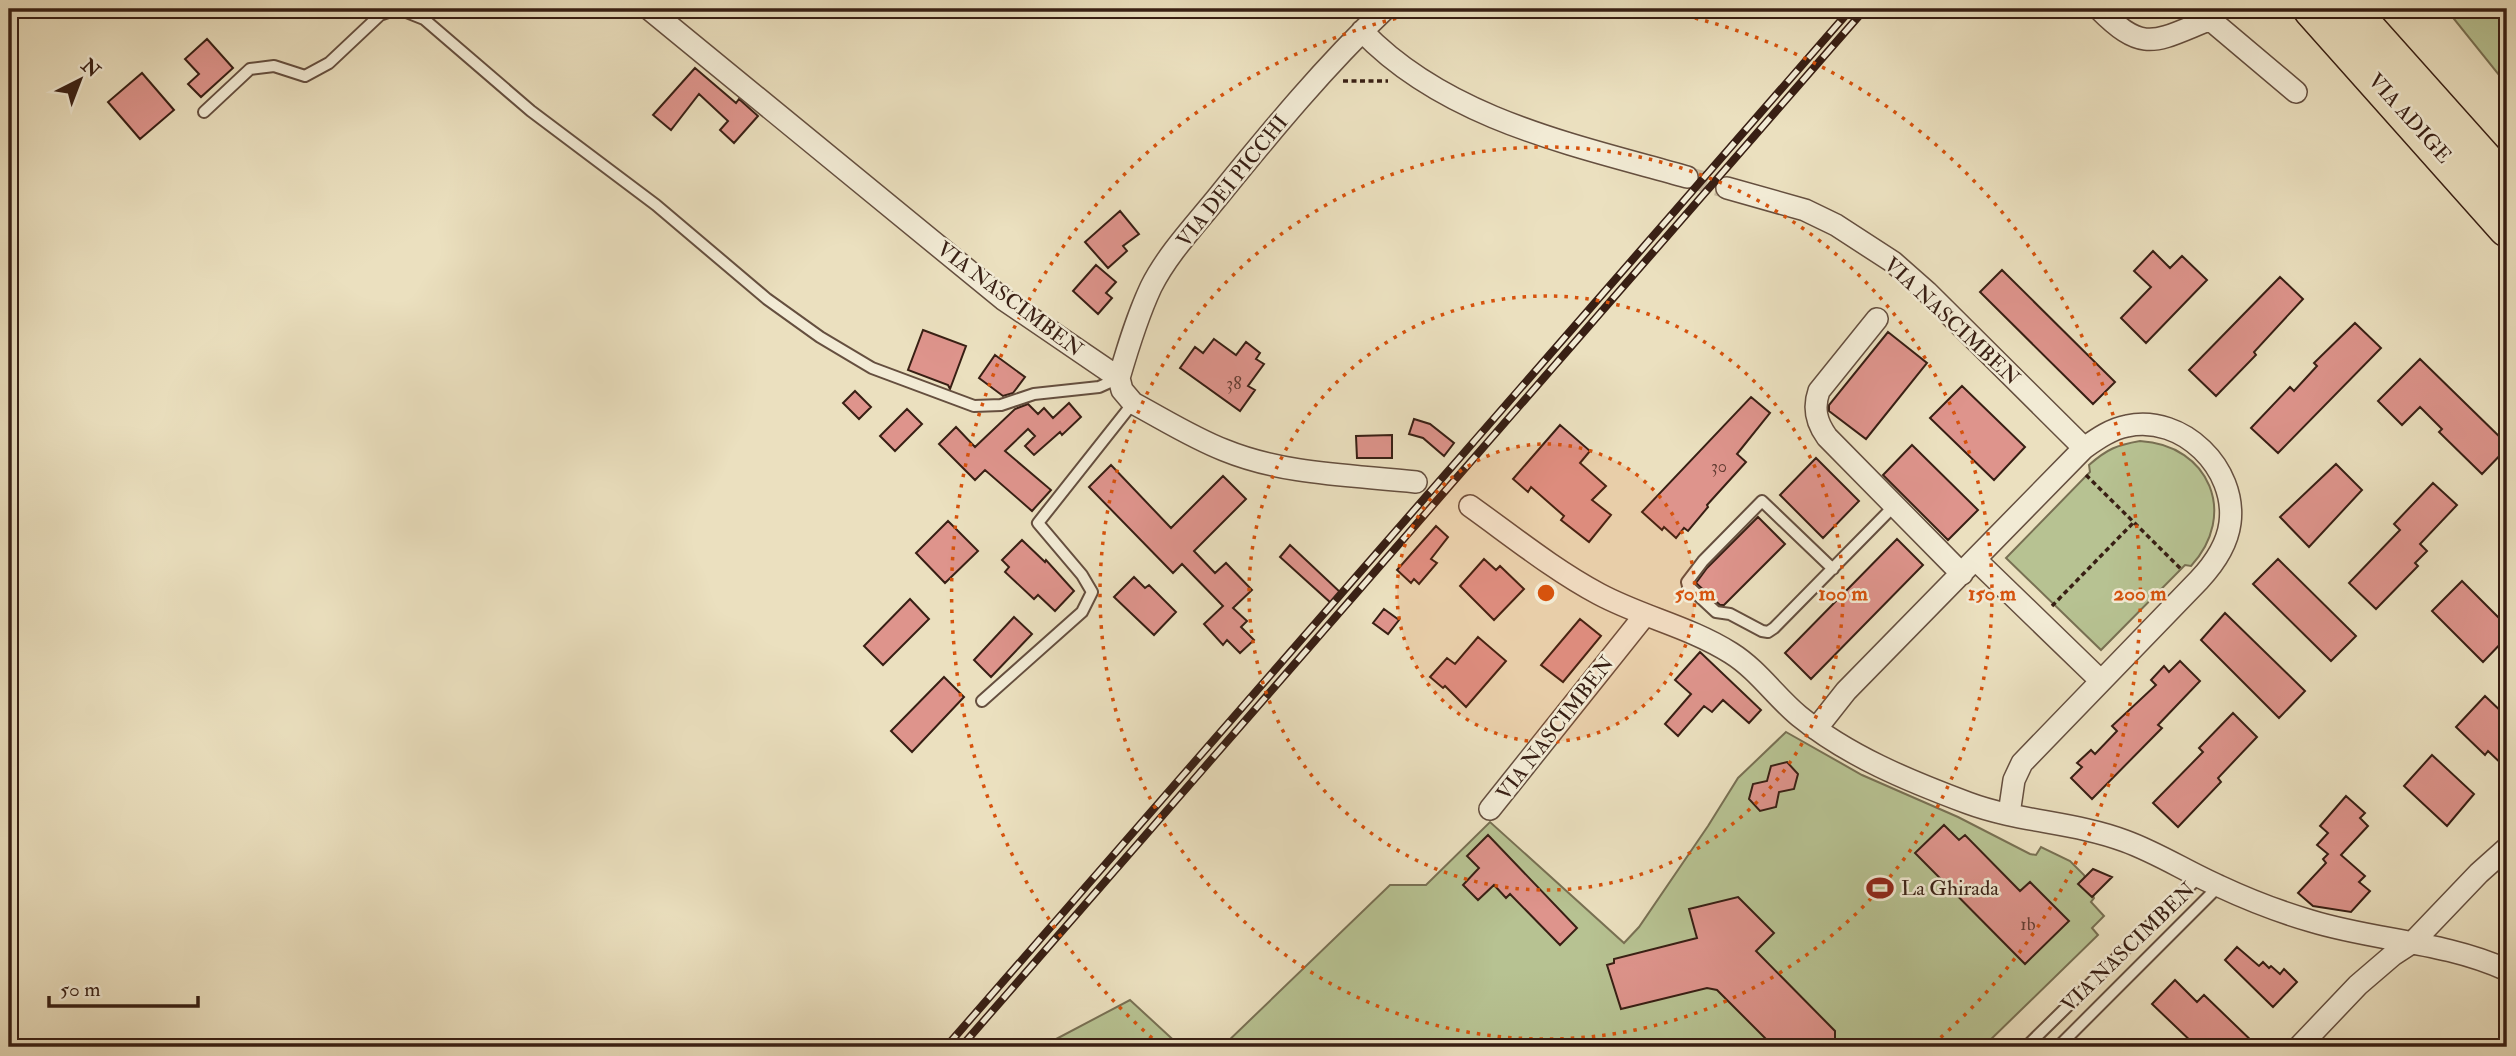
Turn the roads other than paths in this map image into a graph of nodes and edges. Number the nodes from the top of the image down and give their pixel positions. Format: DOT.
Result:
graph roads {
  1 [pos="398,9"];
  2 [pos="649,9"];
  3 [pos="1385,9"];
  4 [pos="2099,9"];
  5 [pos="2312,9"];
  6 [pos="2349,9"];
  7 [pos="1362,31"];
  8 [pos="2296,92"];
  9 [pos="204,112"];
  10 [pos="1687,177"];
  11 [pos="2507,186"];
  12 [pos="1727,188"];
  13 [pos="2507,228"];
  14 [pos="1877,318"];
  15 [pos="1119,378"];
  16 [pos="1133,403"];
  17 [pos="2084,448"];
  18 [pos="1416,482"];
  19 [pos="1470,506"];
  20 [pos="1894,506"];
  21 [pos="1969,567"];
  22 [pos="1833,569"];
  23 [pos="1645,615"];
  24 [pos="2101,681"];
  25 [pos="982,701"];
  26 [pos="1816,729"];
  27 [pos="1490,809"];
  28 [pos="2009,814"];
  29 [pos="2507,848"];
  30 [pos="2209,881"];
  31 [pos="2413,942"];
  32 [pos="2507,970"];
  33 [pos="2026,1047"];
  34 [pos="2058,1047"];
  35 [pos="2299,1047"];
  1 -- 9 [label="lane"];
  1 -- 15 [label="lane"];
  2 -- 15 [label="street, VIA NASCIMBEN"];
  3 -- 7 [label="street, VIA DEI PICCHI"];
  4 -- 8 [label="street"];
  5 -- 13 [label="highway, VIA ADIGE"];
  6 -- 11 [label="highway, VIA ADIGE"];
  7 -- 10 [label="street"];
  7 -- 15 [label="street, VIA DEI PICCHI"];
  12 -- 17 [label="street, VIA NASCIMBEN"];
  14 -- 20 [label="street"];
  15 -- 16 [label="street, VIA NASCIMBEN"];
  16 -- 18 [label="street"];
  16 -- 25 [label="lane"];
  17 -- 21 [label="street"];
  17 -- 24 [label="street"];
  19 -- 23 [label="street, VIA NASCIMBEN"];
  20 -- 21 [label="street"];
  20 -- 22 [label="lane"];
  21 -- 24 [label="street"];
  21 -- 26 [label="street"];
  22 -- 22 [label="lane"];
  23 -- 26 [label="street, VIA NASCIMBEN"];
  23 -- 27 [label="street, VIA NASCIMBEN"];
  24 -- 28 [label="street"];
  26 -- 28 [label="street, VIA NASCIMBEN"];
  28 -- 30 [label="street, VIA NASCIMBEN"];
  29 -- 31 [label="street"];
  30 -- 31 [label="street, VIA NASCIMBEN"];
  30 -- 33 [label="lane, VIA NASCIMBEN"];
  30 -- 34 [label="lane, VIA NASCIMBEN"];
  31 -- 32 [label="street, VIA NASCIMBEN"];
  31 -- 35 [label="street"];
}
